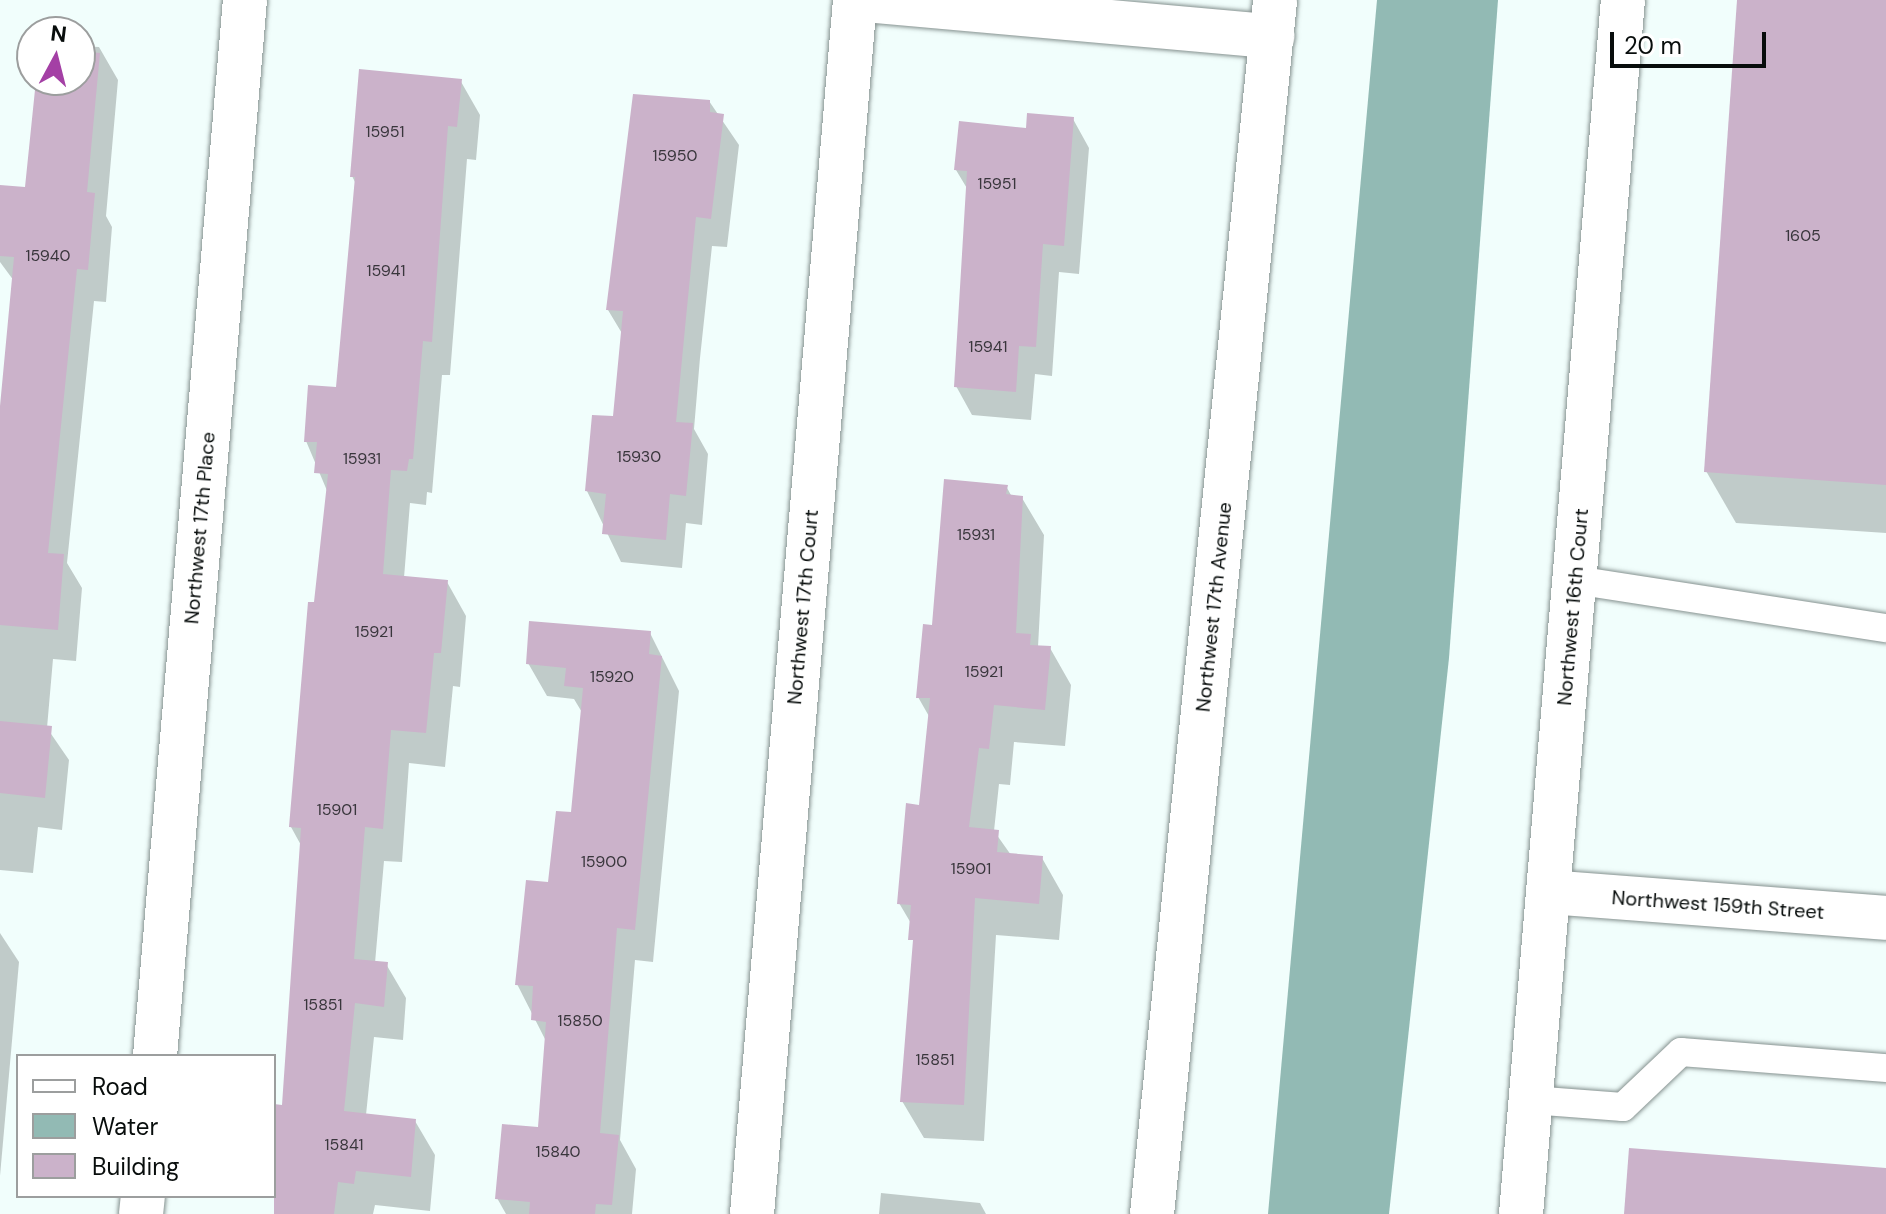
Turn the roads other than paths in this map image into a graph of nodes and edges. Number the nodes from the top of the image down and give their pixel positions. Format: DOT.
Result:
graph roads {
  1 [pos="245,0"];
  2 [pos="855,0"];
  3 [pos="865,0"];
  4 [pos="1623,0"];
  5 [pos="1273,18"];
  6 [pos="1575,580"];
  7 [pos="1886,628"];
  8 [pos="1549,892"];
  9 [pos="1886,918"];
  10 [pos="155,1054"];
  11 [pos="1886,1068"];
  12 [pos="1531,1100"];
  13 [pos="752,1214"];
  14 [pos="1152,1214"];
  15 [pos="1521,1214"];
  1 -- 10 [label="street, Northwest 17th Place"];
  2 -- 13 [label="street, Northwest 17th Court"];
  3 -- 5 [label="street"];
  4 -- 6 [label="street, Northwest 16th Court"];
  5 -- 14 [label="street, Northwest 17th Avenue"];
  6 -- 7 [label="lane"];
  6 -- 8 [label="street, Northwest 16th Court"];
  8 -- 9 [label="street, Northwest 159th Street"];
  8 -- 12 [label="street, Northwest 16th Court"];
  11 -- 12 [label="lane"];
  12 -- 15 [label="street, Northwest 16th Court"];
}
